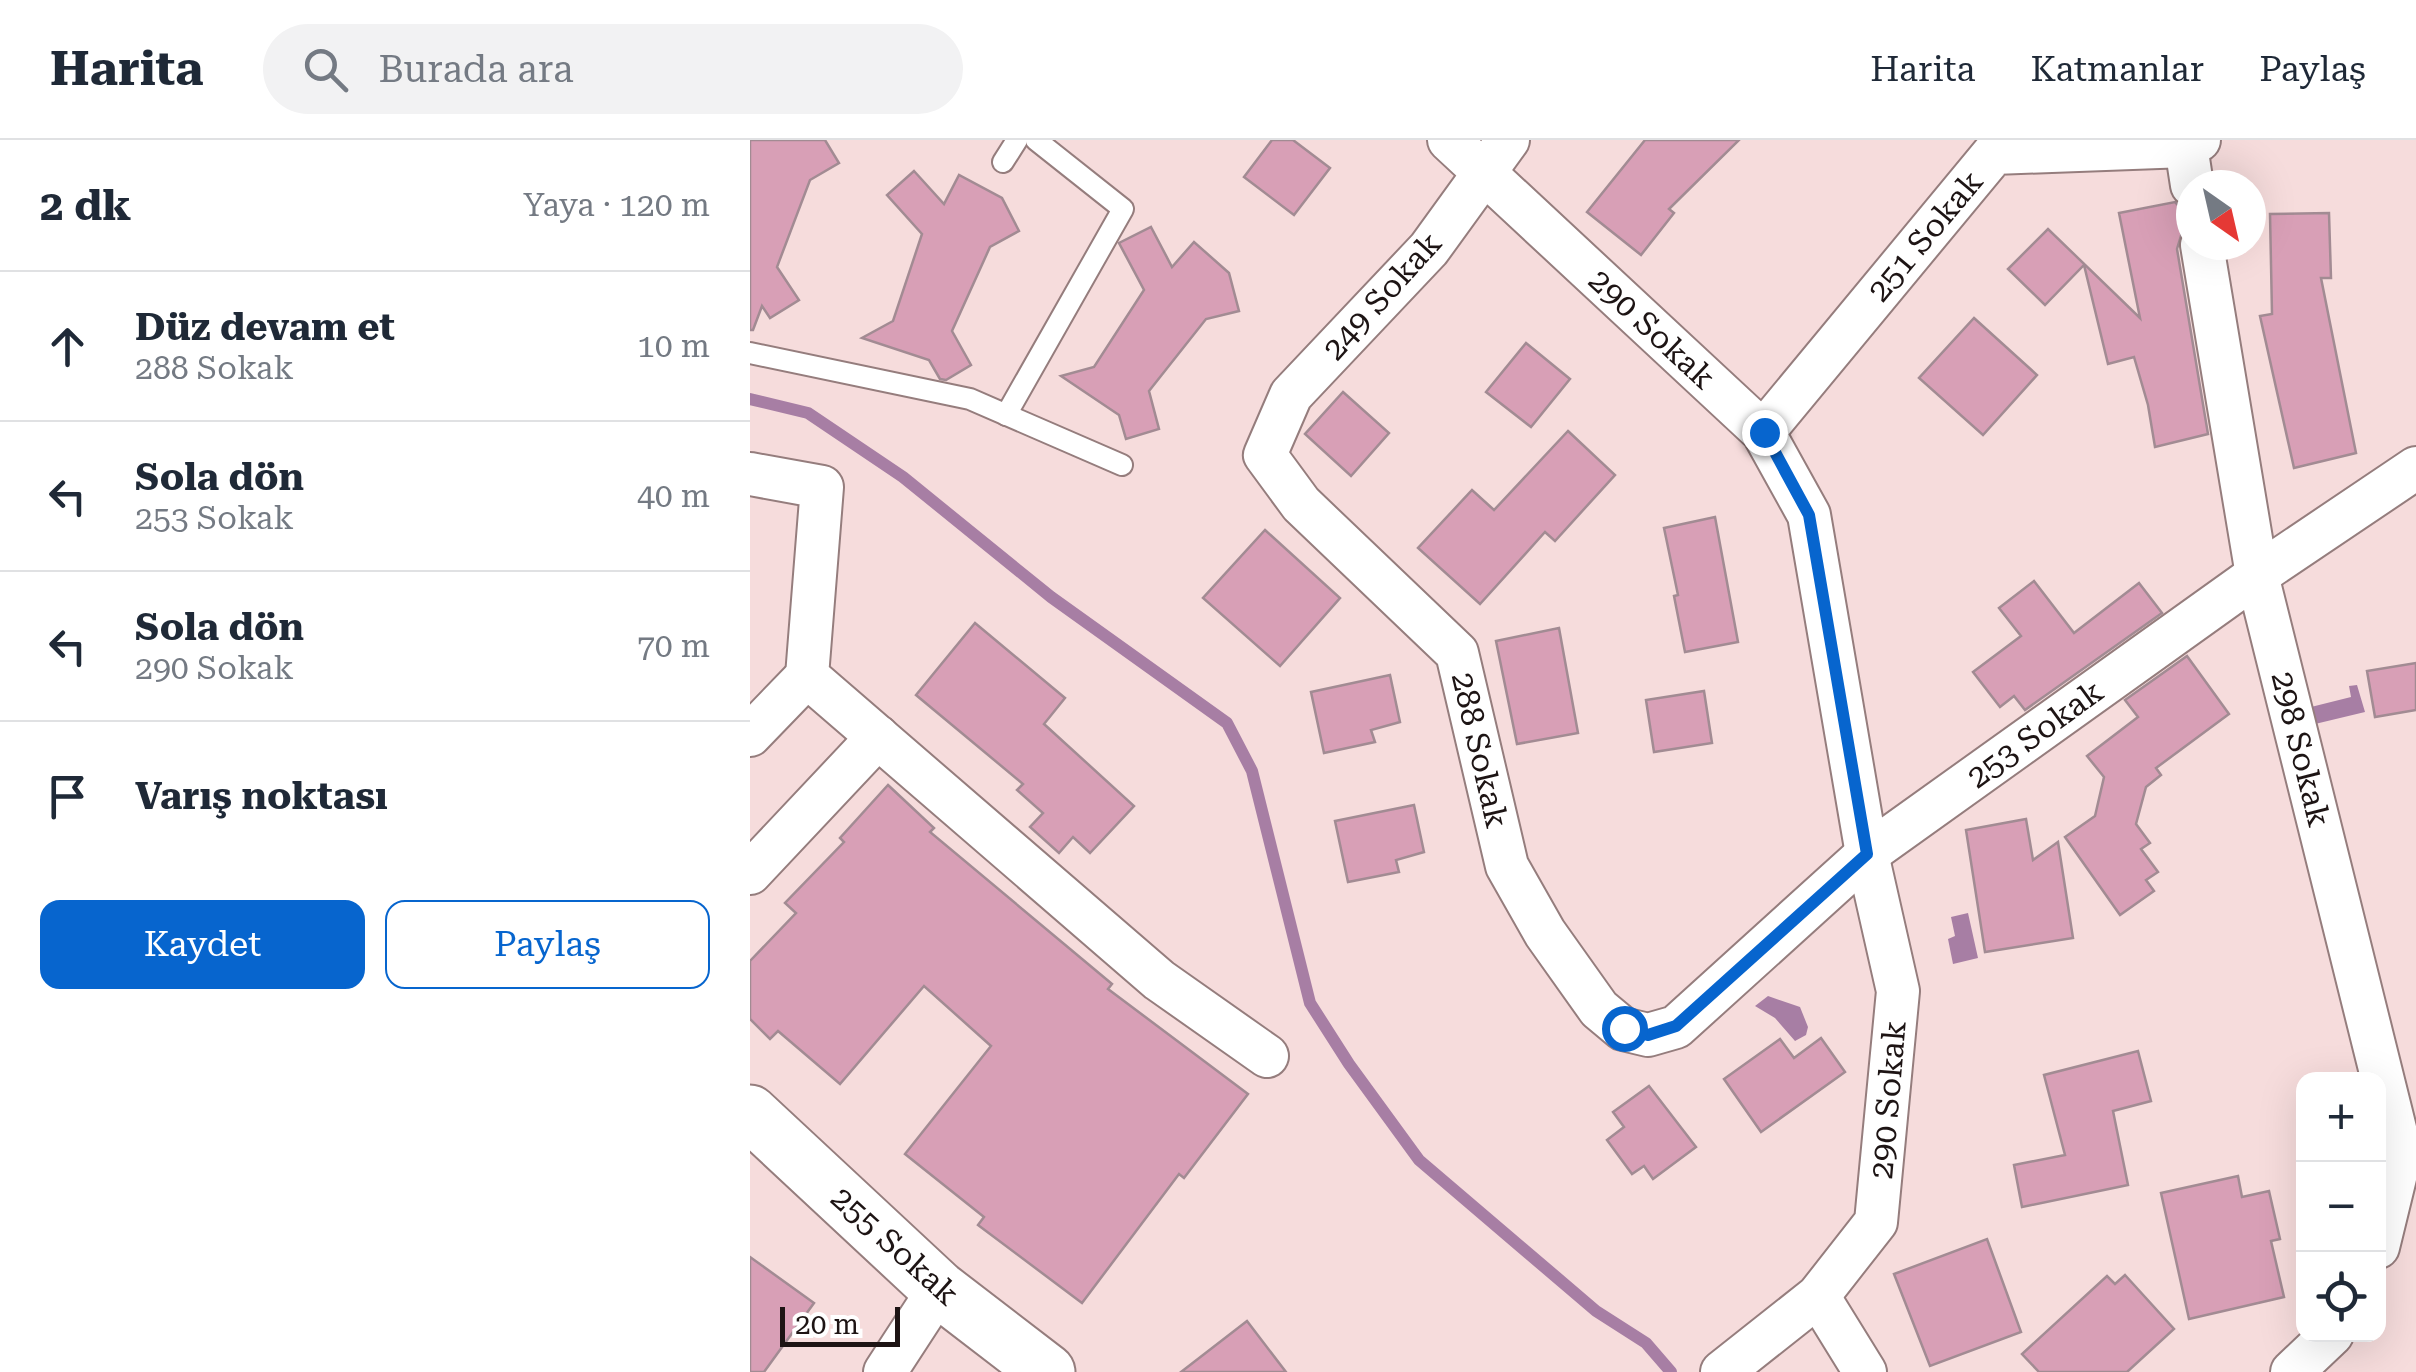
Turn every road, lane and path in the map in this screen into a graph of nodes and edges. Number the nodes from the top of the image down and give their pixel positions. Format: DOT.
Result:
graph roads {
  1 [pos="1017,140"];
  2 [pos="1036,140"];
  3 [pos="1449,140"];
  4 [pos="1994,147"];
  5 [pos="1496,156"];
  6 [pos="2192,157"];
  7 [pos="1003,162"];
  8 [pos="2204,260"];
  9 [pos="750,353"];
  10 [pos="1006,415"];
  11 [pos="1764,432"];
  12 [pos="1265,456"];
  13 [pos="1122,466"];
  14 [pos="2416,468"];
  15 [pos="750,474"];
  16 [pos="2257,575"];
  17 [pos="808,676"];
  18 [pos="750,734"];
  19 [pos="878,736"];
  20 [pos="1867,854"];
  21 [pos="750,873"];
  22 [pos="1676,1026"];
  23 [pos="1267,1056"];
  24 [pos="753,1122"];
  25 [pos="2386,1215"];
  26 [pos="939,1290"];
  27 [pos="1818,1296"];
  28 [pos="2324,1342"];
  29 [pos="885,1372"];
  30 [pos="1046,1372"];
  31 [pos="1722,1372"];
  32 [pos="1865,1372"];
  33 [pos="2292,1372"];
  1 -- 7 [label="lane"];
  2 -- 10 [label="lane"];
  3 -- 5 [label="street, 290 Sokak"];
  4 -- 6 [label="street, 251 Sokak"];
  4 -- 11 [label="street, 251 Sokak"];
  5 -- 11 [label="street, 290 Sokak"];
  5 -- 12 [label="street, 249 Sokak"];
  8 -- 16 [label="street, 298 Sokak"];
  9 -- 10 [label="lane"];
  10 -- 13 [label="lane"];
  11 -- 20 [label="street, 290 Sokak"];
  12 -- 22 [label="street, 288 Sokak"];
  14 -- 16 [label="street, 253 Sokak"];
  15 -- 17 [label="street"];
  16 -- 20 [label="street, 253 Sokak"];
  16 -- 25 [label="street, 298 Sokak"];
  17 -- 18 [label="street"];
  17 -- 19 [label="street"];
  19 -- 21 [label="street"];
  19 -- 23 [label="street"];
  20 -- 22 [label="street, 253 Sokak"];
  20 -- 27 [label="street, 290 Sokak"];
  24 -- 26 [label="street, 255 Sokak"];
  26 -- 29 [label="street"];
  26 -- 30 [label="street, 255 Sokak"];
  27 -- 31 [label="street, 290 Sokak"];
  27 -- 32 [label="street"];
  28 -- 33 [label="street"];
}
